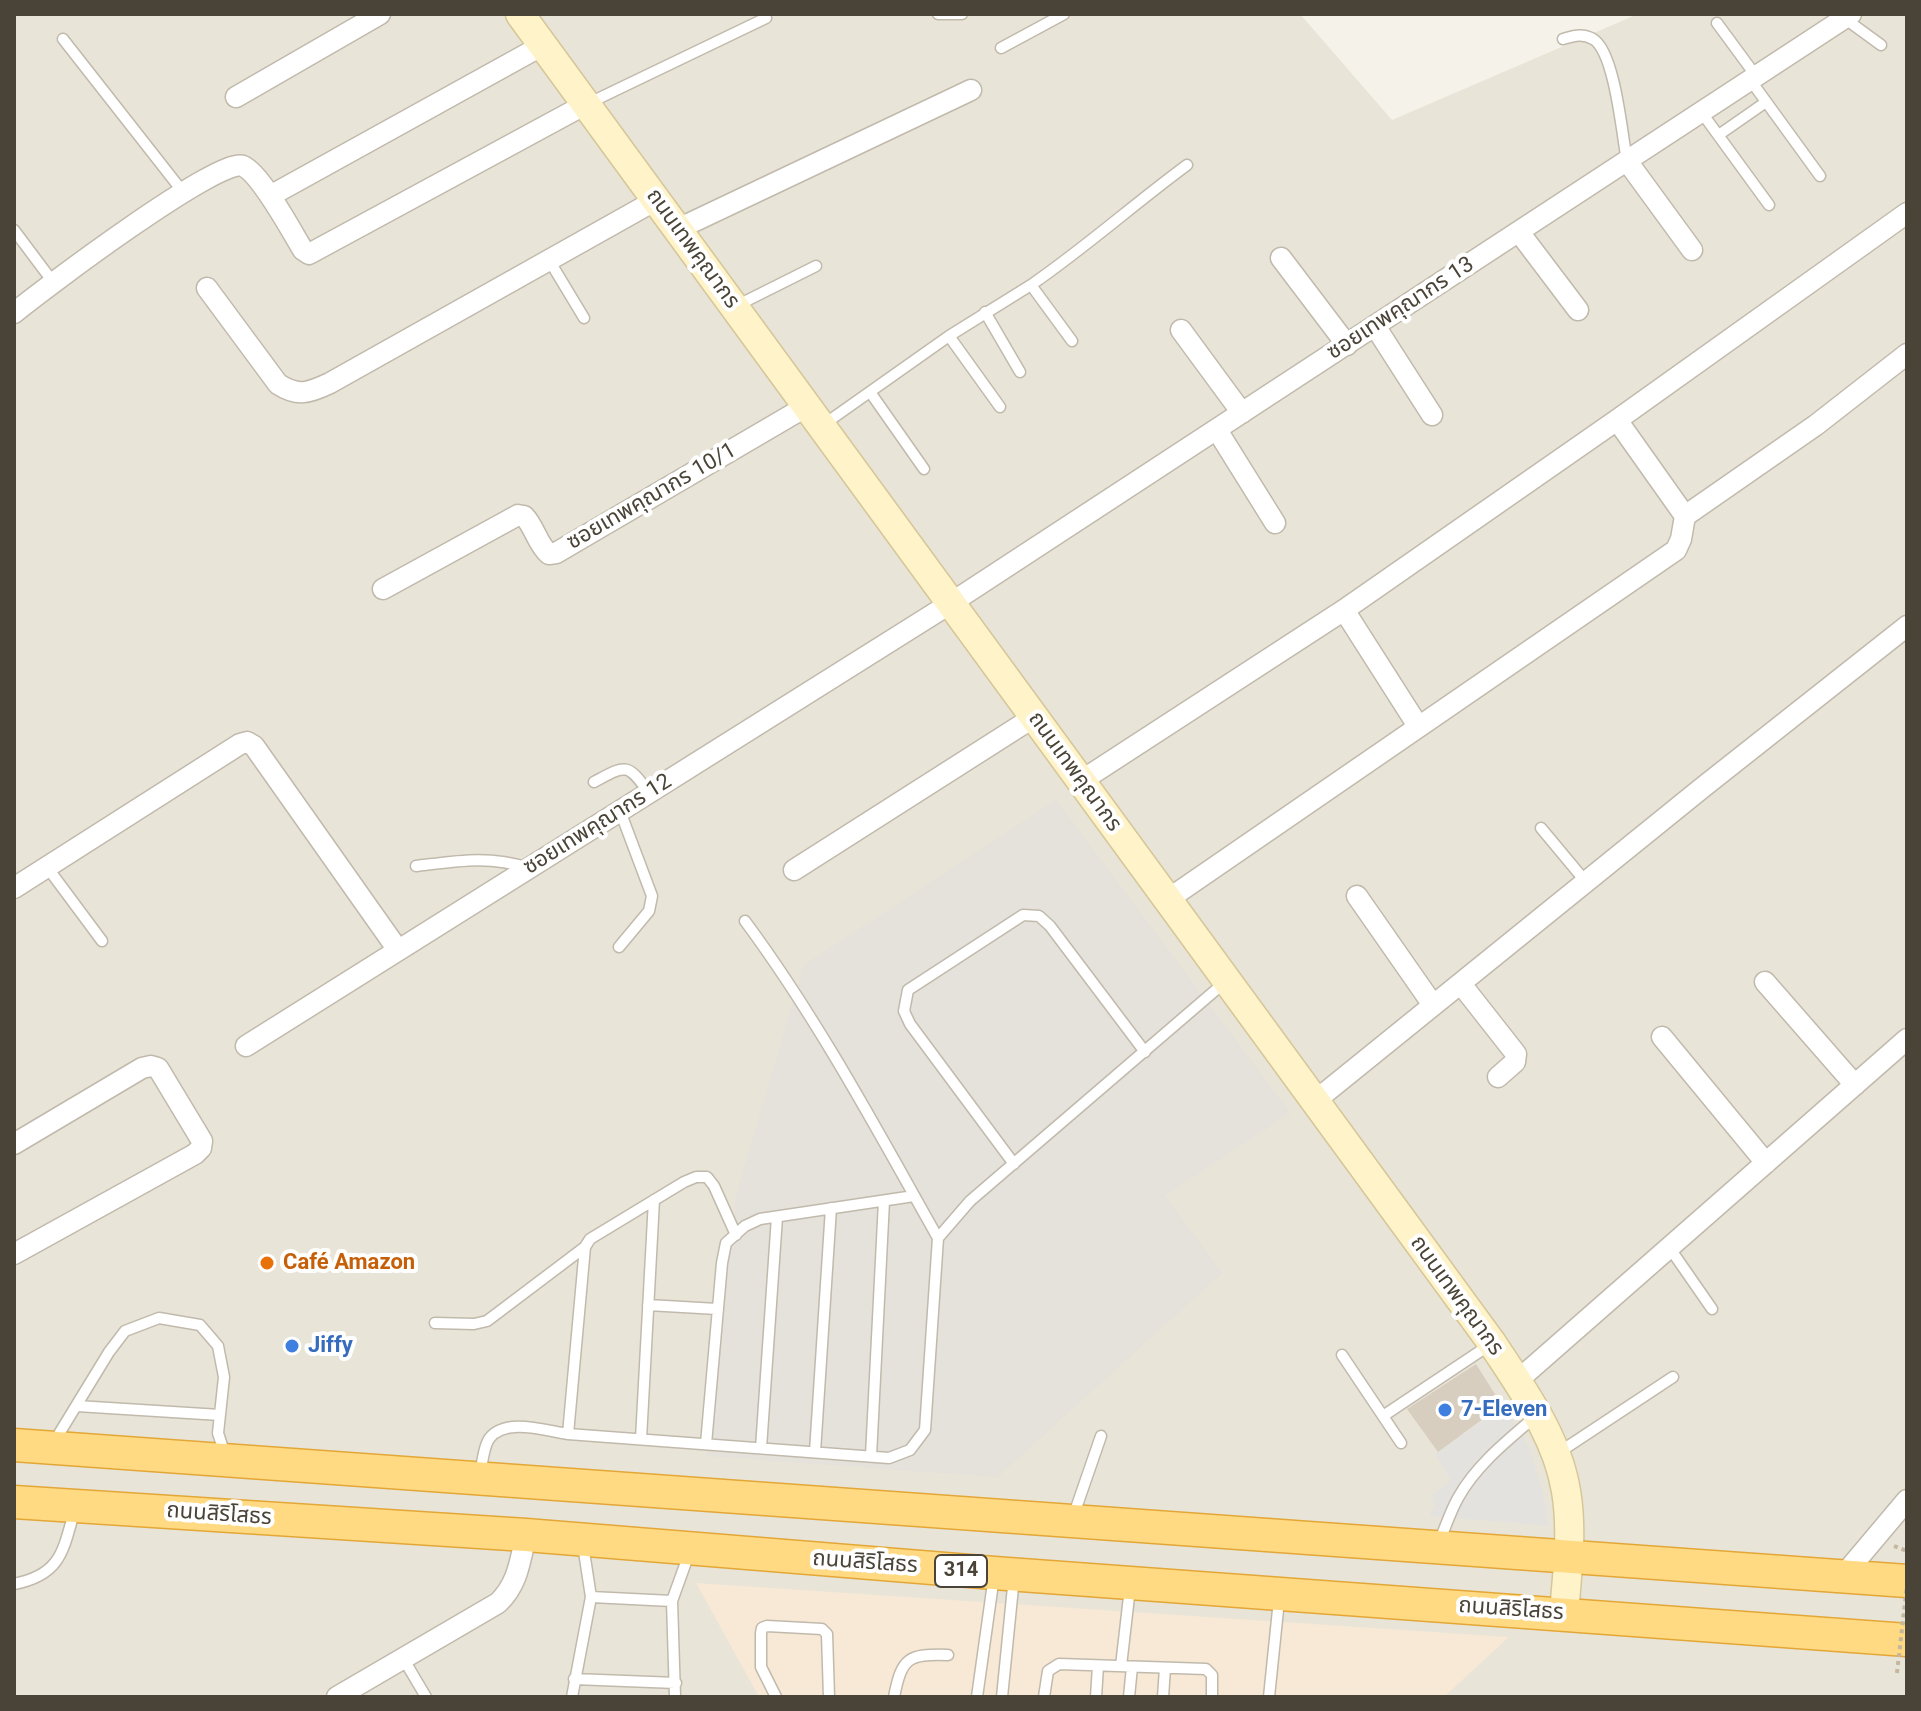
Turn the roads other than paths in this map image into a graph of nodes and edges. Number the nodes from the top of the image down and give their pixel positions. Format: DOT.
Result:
graph roads {
  1 [pos="380,14"];
  2 [pos="520,14"];
  3 [pos="938,14"];
  4 [pos="962,14"];
  5 [pos="1064,14"];
  6 [pos="1847,16"];
  7 [pos="766,18"];
  8 [pos="1717,23"];
  9 [pos="63,39"];
  10 [pos="1563,39"];
  11 [pos="543,45"];
  12 [pos="1881,45"];
  13 [pos="1001,48"];
  14 [pos="1754,79"];
  15 [pos="971,90"];
  16 [pos="236,97"];
  17 [pos="1766,102"];
  18 [pos="586,104"];
  19 [pos="1702,113"];
  20 [pos="1720,134"];
  21 [pos="1627,161"];
  22 [pos="1187,165"];
  23 [pos="1820,176"];
  24 [pos="183,192"];
  25 [pos="270,196"];
  26 [pos="656,200"];
  27 [pos="1769,205"];
  28 [pos="1907,213"];
  29 [pos="678,229"];
  30 [pos="14,230"];
  31 [pos="1519,232"];
  32 [pos="1692,250"];
  33 [pos="1281,258"];
  34 [pos="549,260"];
  35 [pos="816,266"];
  36 [pos="53,282"];
  37 [pos="1031,285"];
  38 [pos="207,288"];
  39 [pos="734,307"];
  40 [pos="1578,310"];
  41 [pos="985,312"];
  42 [pos="14,313"];
  43 [pos="584,318"];
  44 [pos="1375,326"];
  45 [pos="1181,330"];
  46 [pos="949,336"];
  47 [pos="1072,341"];
  48 [pos="1347,345"];
  49 [pos="1907,354"];
  50 [pos="1020,372"];
  51 [pos="870,392"];
  52 [pos="1000,407"];
  53 [pos="1242,413"];
  54 [pos="1432,415"];
  55 [pos="814,416"];
  56 [pos="1617,420"];
  57 [pos="1217,430"];
  58 [pos="924,469"];
  59 [pos="1685,516"];
  60 [pos="1275,523"];
  61 [pos="383,589"];
  62 [pos="951,603"];
  63 [pos="1344,610"];
  64 [pos="1907,626"];
  65 [pos="1034,717"];
  66 [pos="1418,726"];
  67 [pos="1081,781"];
  68 [pos="594,782"];
  69 [pos="649,793"];
  70 [pos="620,811"];
  71 [pos="1541,828"];
  72 [pos="416,866"];
  73 [pos="47,867"];
  74 [pos="529,868"];
  75 [pos="794,870"];
  76 [pos="1586,883"];
  77 [pos="14,888"];
  78 [pos="1357,896"];
  79 [pos="1167,900"];
  80 [pos="745,921"];
  81 [pos="102,941"];
  82 [pos="619,947"];
  83 [pos="398,950"];
  84 [pos="1227,981"];
  85 [pos="1765,982"];
  86 [pos="1461,984"];
  87 [pos="1433,1005"];
  88 [pos="1662,1037"];
  89 [pos="1907,1039"];
  90 [pos="246,1046"];
  91 [pos="1145,1052"];
  92 [pos="1498,1077"];
  93 [pos="1855,1085"];
  94 [pos="1315,1101"];
  95 [pos="17,1136"];
  96 [pos="1766,1163"];
  97 [pos="1014,1164"];
  98 [pos="914,1196"];
  99 [pos="654,1200"];
  100 [pos="884,1201"];
  101 [pos="831,1208"];
  102 [pos="777,1217"];
  103 [pos="736,1235"];
  104 [pos="938,1238"];
  105 [pos="585,1247"];
  106 [pos="1669,1247"];
  107 [pos="14,1254"];
  108 [pos="648,1305"];
  109 [pos="717,1309"];
  110 [pos="1712,1309"];
  111 [pos="435,1323"];
  112 [pos="1492,1343"];
  113 [pos="1342,1355"];
  114 [pos="1673,1377"];
  115 [pos="1517,1381"];
  116 [pos="77,1406"];
  117 [pos="220,1415"];
  118 [pos="1538,1415"];
  119 [pos="1383,1416"];
  120 [pos="568,1434"];
  121 [pos="1101,1436"];
  122 [pos="641,1439"];
  123 [pos="1401,1443"];
  124 [pos="706,1444"];
  125 [pos="14,1445"];
  126 [pos="51,1447"];
  127 [pos="761,1448"];
  128 [pos="815,1452"];
  129 [pos="1556,1454"];
  130 [pos="871,1456"];
  131 [pos="227,1460"];
  132 [pos="479,1478"];
  133 [pos="1907,1500"];
  134 [pos="14,1502"];
  135 [pos="76,1506"];
  136 [pos="1072,1520"];
  137 [pos="526,1535"];
  138 [pos="583,1542"];
  139 [pos="1437,1546"];
  140 [pos="691,1550"];
  141 [pos="1569,1556"];
  142 [pos="1004,1574"];
  143 [pos="1843,1576"];
  144 [pos="1131,1582"];
  145 [pos="1907,1583"];
  146 [pos="14,1584"];
  147 [pos="1280,1592"];
  148 [pos="591,1597"];
  149 [pos="672,1601"];
  150 [pos="1564,1614"];
  151 [pos="1907,1640"];
  152 [pos="948,1655"];
  153 [pos="403,1658"];
  154 [pos="1098,1666"];
  155 [pos="1127,1667"];
  156 [pos="1165,1668"];
  157 [pos="574,1679"];
  158 [pos="676,1683"];
  159 [pos="337,1697"];
  160 [pos="426,1697"];
  161 [pos="572,1697"];
  162 [pos="675,1697"];
  163 [pos="776,1697"];
  164 [pos="829,1697"];
  165 [pos="894,1697"];
  166 [pos="977,1697"];
  167 [pos="1002,1697"];
  168 [pos="1044,1697"];
  169 [pos="1096,1697"];
  170 [pos="1129,1697"];
  171 [pos="1163,1697"];
  172 [pos="1212,1697"];
  173 [pos="1269,1697"];
  1 -- 16 [label="street"];
  2 -- 11 [label="main road, ถนนเทพคุณากร"];
  3 -- 4 [label="lane"];
  5 -- 13 [label="lane"];
  6 -- 12 [label="lane"];
  6 -- 14 [label="street, ซอยเทพคุณากร 13"];
  7 -- 18 [label="lane"];
  8 -- 14 [label="lane"];
  9 -- 24 [label="lane"];
  10 -- 21 [label="lane"];
  11 -- 18 [label="main road, ถนนเทพคุณากร"];
  11 -- 25 [label="street"];
  14 -- 17 [label="lane"];
  14 -- 19 [label="street, ซอยเทพคุณากร 13"];
  15 -- 29 [label="street"];
  17 -- 20 [label="lane"];
  17 -- 23 [label="lane"];
  18 -- 25 [label="street"];
  18 -- 26 [label="main road, ถนนเทพคุณากร"];
  19 -- 20 [label="lane"];
  19 -- 21 [label="street, ซอยเทพคุณากร 13"];
  20 -- 27 [label="lane"];
  21 -- 31 [label="street, ซอยเทพคุณากร 13"];
  21 -- 32 [label="street"];
  22 -- 37 [label="lane"];
  24 -- 25 [label="street"];
  24 -- 36 [label="street"];
  26 -- 29 [label="main road, ถนนเทพคุณากร"];
  26 -- 34 [label="street"];
  28 -- 56 [label="street"];
  29 -- 39 [label="main road, ถนนเทพคุณากร"];
  30 -- 36 [label="lane"];
  31 -- 40 [label="street"];
  31 -- 44 [label="street, ซอยเทพคุณากร 13"];
  33 -- 48 [label="street"];
  34 -- 38 [label="street"];
  34 -- 43 [label="lane"];
  35 -- 39 [label="lane"];
  36 -- 42 [label="street"];
  37 -- 41 [label="lane"];
  37 -- 47 [label="lane"];
  39 -- 55 [label="main road, ถนนเทพคุณากร"];
  41 -- 46 [label="lane"];
  41 -- 50 [label="lane"];
  44 -- 48 [label="street, ซอยเทพคุณากร 13"];
  44 -- 54 [label="street"];
  45 -- 53 [label="street"];
  46 -- 51 [label="lane"];
  46 -- 52 [label="lane"];
  48 -- 53 [label="street, ซอยเทพคุณากร 13"];
  49 -- 59 [label="street"];
  51 -- 55 [label="lane"];
  51 -- 58 [label="lane"];
  53 -- 57 [label="street, ซอยเทพคุณากร 13"];
  55 -- 61 [label="street, ซอยเทพคุณากร 10/1"];
  55 -- 62 [label="main road, ถนนเทพคุณากร"];
  56 -- 59 [label="street"];
  56 -- 63 [label="street"];
  57 -- 60 [label="street"];
  57 -- 62 [label="street, ซอยเทพคุณากร 13"];
  59 -- 66 [label="street"];
  62 -- 65 [label="main road, ถนนเทพคุณากร"];
  62 -- 69 [label="street, ซอยเทพคุณากร 12"];
  63 -- 66 [label="street"];
  63 -- 67 [label="street"];
  64 -- 76 [label="street"];
  65 -- 67 [label="main road, ถนนเทพคุณากร"];
  65 -- 75 [label="street"];
  66 -- 79 [label="street"];
  67 -- 79 [label="main road, ถนนเทพคุณากร"];
  68 -- 69 [label="lane"];
  69 -- 70 [label="street, ซอยเทพคุณากร 12"];
  70 -- 74 [label="street, ซอยเทพคุณากร 12"];
  70 -- 82 [label="lane"];
  71 -- 76 [label="lane"];
  72 -- 74 [label="lane"];
  73 -- 77 [label="street"];
  73 -- 81 [label="lane"];
  73 -- 83 [label="street"];
  74 -- 83 [label="street, ซอยเทพคุณากร 12"];
  76 -- 86 [label="street"];
  78 -- 87 [label="street"];
  79 -- 84 [label="main road, ถนนเทพคุณากร"];
  80 -- 98 [label="lane"];
  83 -- 90 [label="street, ซอยเทพคุณากร 12"];
  84 -- 91 [label="lane"];
  84 -- 94 [label="main road, ถนนเทพคุณากร"];
  85 -- 93 [label="street"];
  86 -- 87 [label="street"];
  86 -- 92 [label="street"];
  87 -- 94 [label="street"];
  88 -- 96 [label="street"];
  89 -- 93 [label="street"];
  91 -- 97 [label="lane"];
  91 -- 97 [label="lane"];
  93 -- 96 [label="street"];
  94 -- 112 [label="main road, ถนนเทพคุณากร"];
  95 -- 107 [label="street"];
  96 -- 106 [label="street"];
  97 -- 104 [label="lane"];
  98 -- 100 [label="lane"];
  98 -- 104 [label="lane"];
  99 -- 103 [label="lane"];
  99 -- 105 [label="lane"];
  99 -- 108 [label="lane"];
  100 -- 101 [label="lane"];
  100 -- 130 [label="lane"];
  101 -- 102 [label="lane"];
  101 -- 128 [label="lane"];
  102 -- 103 [label="lane"];
  102 -- 127 [label="lane"];
  103 -- 109 [label="lane"];
  104 -- 130 [label="lane"];
  105 -- 111 [label="lane"];
  105 -- 120 [label="lane"];
  106 -- 110 [label="lane"];
  106 -- 115 [label="street"];
  108 -- 109 [label="lane"];
  108 -- 122 [label="lane"];
  109 -- 124 [label="lane"];
  112 -- 115 [label="main road, ถนนเทพคุณากร"];
  112 -- 119 [label="lane"];
  113 -- 119 [label="lane"];
  114 -- 129 [label="lane"];
  115 -- 118 [label="main road, ถนนเทพคุณากร"];
  116 -- 117 [label="lane"];
  116 -- 117 [label="lane"];
  116 -- 126 [label="lane"];
  117 -- 131 [label="lane"];
  118 -- 129 [label="main road, ถนนเทพคุณากร"];
  118 -- 139 [label="lane"];
  119 -- 123 [label="lane"];
  120 -- 122 [label="lane"];
  120 -- 132 [label="lane"];
  121 -- 136 [label="lane"];
  122 -- 124 [label="lane"];
  124 -- 127 [label="lane"];
  125 -- 126 [label="highway"];
  126 -- 131 [label="highway"];
  127 -- 128 [label="lane"];
  128 -- 130 [label="lane"];
  129 -- 141 [label="main road, ถนนเทพคุณากร"];
  131 -- 132 [label="highway"];
  132 -- 136 [label="highway"];
  133 -- 143 [label="street"];
  134 -- 135 [label="highway, ถนนสิริโสธร / 314"];
  135 -- 137 [label="highway, ถนนสิริโสธร / 314"];
  135 -- 146 [label="lane"];
  136 -- 139 [label="highway"];
  137 -- 138 [label="highway, ถนนสิริโสธร / 314"];
  137 -- 153 [label="street"];
  138 -- 140 [label="highway, ถนนสิริโสธร / 314"];
  138 -- 148 [label="lane"];
  139 -- 141 [label="highway"];
  140 -- 142 [label="highway, ถนนสิริโสธร / 314"];
  140 -- 149 [label="lane"];
  141 -- 143 [label="highway"];
  141 -- 150 [label="main road, ถนนเทพคุณากร"];
  142 -- 144 [label="highway, ถนนสิริโสธร / 314"];
  142 -- 166 [label="lane"];
  142 -- 167 [label="lane"];
  143 -- 145 [label="highway"];
  144 -- 147 [label="highway, ถนนสิริโสธร / 314"];
  144 -- 155 [label="lane"];
  147 -- 150 [label="highway, ถนนสิริโสธร / 314"];
  147 -- 173 [label="lane"];
  148 -- 149 [label="lane"];
  148 -- 157 [label="lane"];
  149 -- 158 [label="lane"];
  150 -- 151 [label="highway, ถนนสิริโสธร / 314"];
  152 -- 165 [label="lane"];
  153 -- 159 [label="street"];
  153 -- 160 [label="lane"];
  154 -- 155 [label="lane"];
  154 -- 168 [label="lane"];
  154 -- 169 [label="lane"];
  155 -- 156 [label="lane"];
  155 -- 170 [label="lane"];
  156 -- 171 [label="lane"];
  156 -- 172 [label="lane"];
  157 -- 158 [label="lane"];
  157 -- 161 [label="lane"];
  158 -- 162 [label="lane"];
  163 -- 164 [label="lane"];
}
